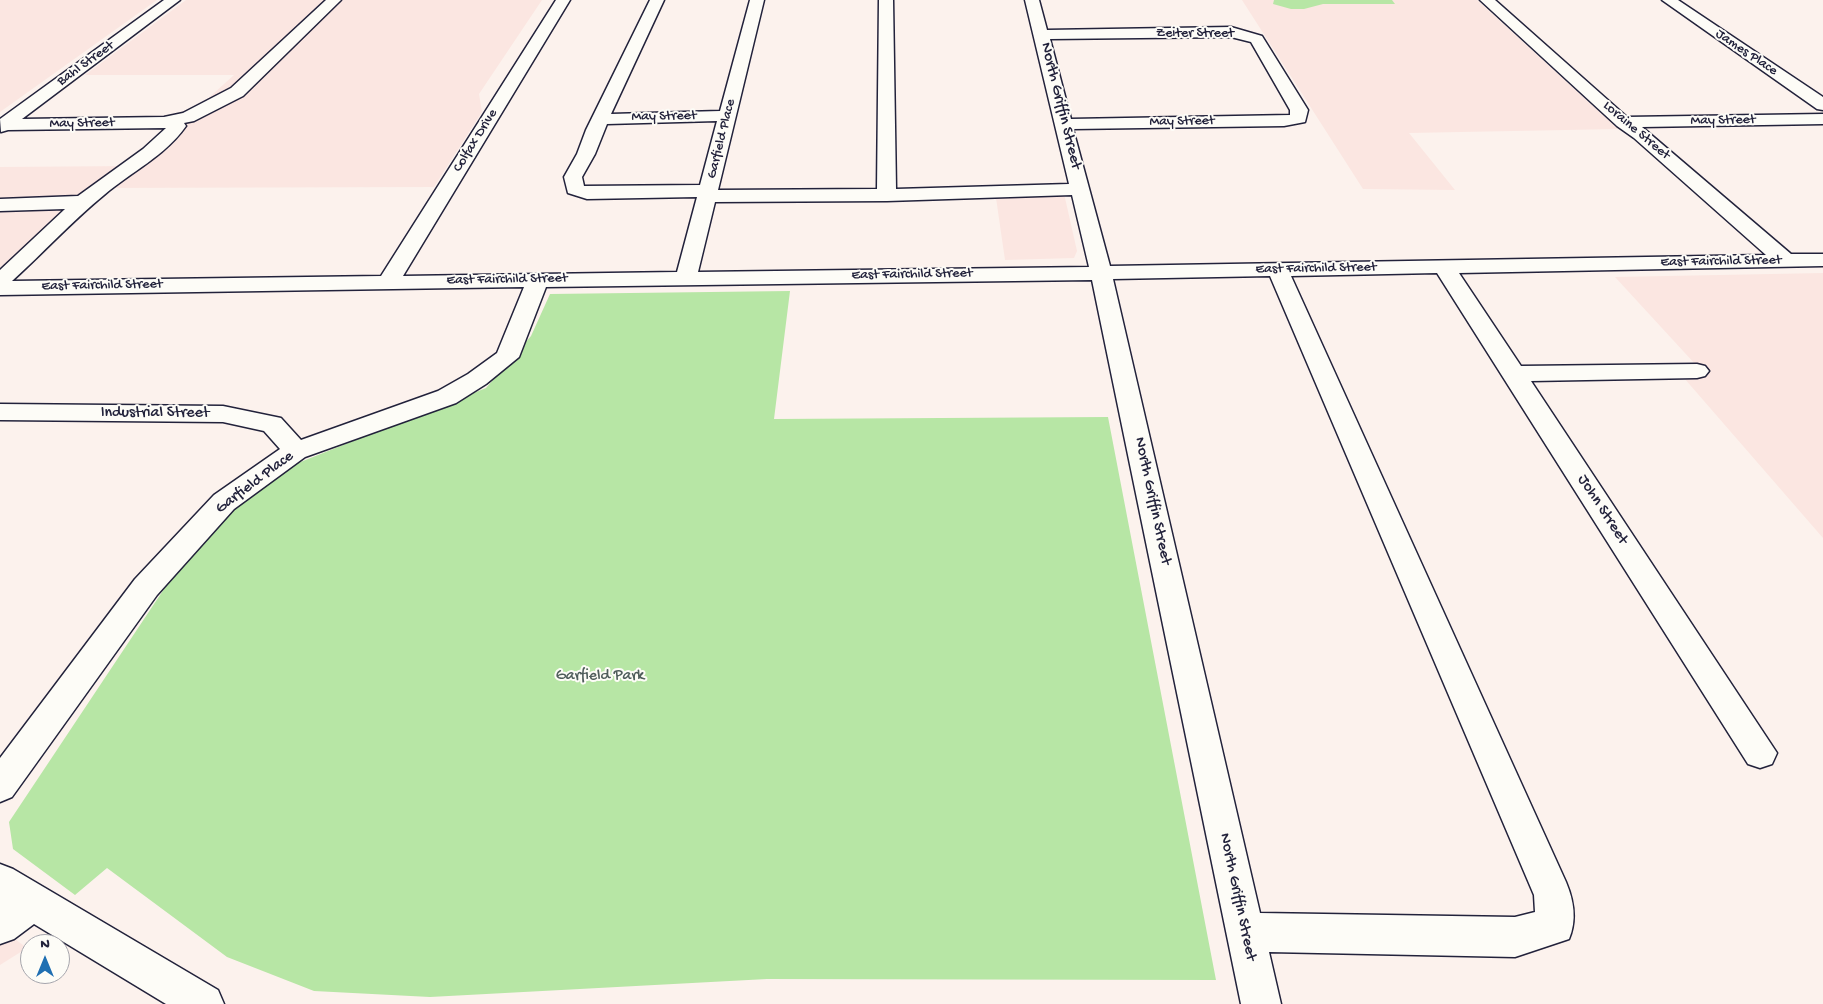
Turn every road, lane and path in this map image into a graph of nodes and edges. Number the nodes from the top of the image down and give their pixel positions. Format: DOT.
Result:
graph roads {
  1 [pos="173,0"];
  2 [pos="334,0"];
  3 [pos="563,0"];
  4 [pos="657,0"];
  5 [pos="757,0"];
  6 [pos="886,0"];
  7 [pos="1032,0"];
  8 [pos="1488,0"];
  9 [pos="1669,0"];
  10 [pos="1042,35"];
  11 [pos="1823,105"];
  12 [pos="728,116"];
  13 [pos="1299,118"];
  14 [pos="601,119"];
  15 [pos="1823,119"];
  16 [pos="164,122"];
  17 [pos="1623,122"];
  18 [pos="1065,124"];
  19 [pos="1,125"];
  20 [pos="1081,189"];
  21 [pos="708,194"];
  22 [pos="887,195"];
  23 [pos="85,202"];
  24 [pos="0,204"];
  25 [pos="1785,260"];
  26 [pos="1823,260"];
  27 [pos="1444,267"];
  28 [pos="1278,270"];
  29 [pos="1102,273"];
  30 [pos="686,278"];
  31 [pos="0,280"];
  32 [pos="538,280"];
  33 [pos="389,281"];
  34 [pos="0,288"];
  35 [pos="1697,371"];
  36 [pos="1514,374"];
  37 [pos="0,412"];
  38 [pos="296,451"];
  39 [pos="1760,753"];
  40 [pos="0,786"];
  41 [pos="0,882"];
  42 [pos="32,902"];
  43 [pos="0,925"];
  44 [pos="1245,932"];
  45 [pos="204,1004"];
  46 [pos="1261,1004"];
  1 -- 19 [label="street, Bahl Street"];
  2 -- 16 [label="street, May Street"];
  3 -- 33 [label="street, Colfax Drive"];
  4 -- 14 [label="street"];
  5 -- 12 [label="street, Garfield Place"];
  6 -- 22 [label="street"];
  7 -- 10 [label="street, North Griffin Street"];
  8 -- 17 [label="street, Loraine Street"];
  9 -- 11 [label="street, James Place"];
  10 -- 13 [label="street, Zeiter Street"];
  10 -- 18 [label="street, North Griffin Street"];
  12 -- 14 [label="street, May Street"];
  12 -- 21 [label="street, Garfield Place"];
  13 -- 18 [label="street, May Street"];
  14 -- 21 [label="street"];
  15 -- 17 [label="street, May Street"];
  16 -- 19 [label="street, May Street"];
  16 -- 23 [label="street"];
  17 -- 25 [label="street, Loraine Street"];
  18 -- 20 [label="street, North Griffin Street"];
  20 -- 22 [label="street"];
  20 -- 29 [label="street, North Griffin Street"];
  21 -- 22 [label="street"];
  21 -- 30 [label="street, Garfield Place"];
  23 -- 24 [label="street"];
  23 -- 31 [label="street"];
  25 -- 26 [label="street, East Fairchild Street"];
  25 -- 27 [label="street, East Fairchild Street"];
  27 -- 28 [label="street, East Fairchild Street"];
  27 -- 36 [label="street, John Street"];
  28 -- 29 [label="street, East Fairchild Street"];
  28 -- 44 [label="street"];
  29 -- 30 [label="street, East Fairchild Street"];
  29 -- 44 [label="street, North Griffin Street"];
  30 -- 32 [label="street, East Fairchild Street"];
  32 -- 33 [label="street, East Fairchild Street"];
  32 -- 38 [label="street, Garfield Place"];
  33 -- 34 [label="street, East Fairchild Street"];
  35 -- 36 [label="street"];
  36 -- 39 [label="street, John Street"];
  37 -- 38 [label="street, Industrial Street"];
  38 -- 40 [label="street, Garfield Place"];
  41 -- 42 [label="street"];
  42 -- 43 [label="street"];
  42 -- 45 [label="street"];
  44 -- 46 [label="street, North Griffin Street"];
}
